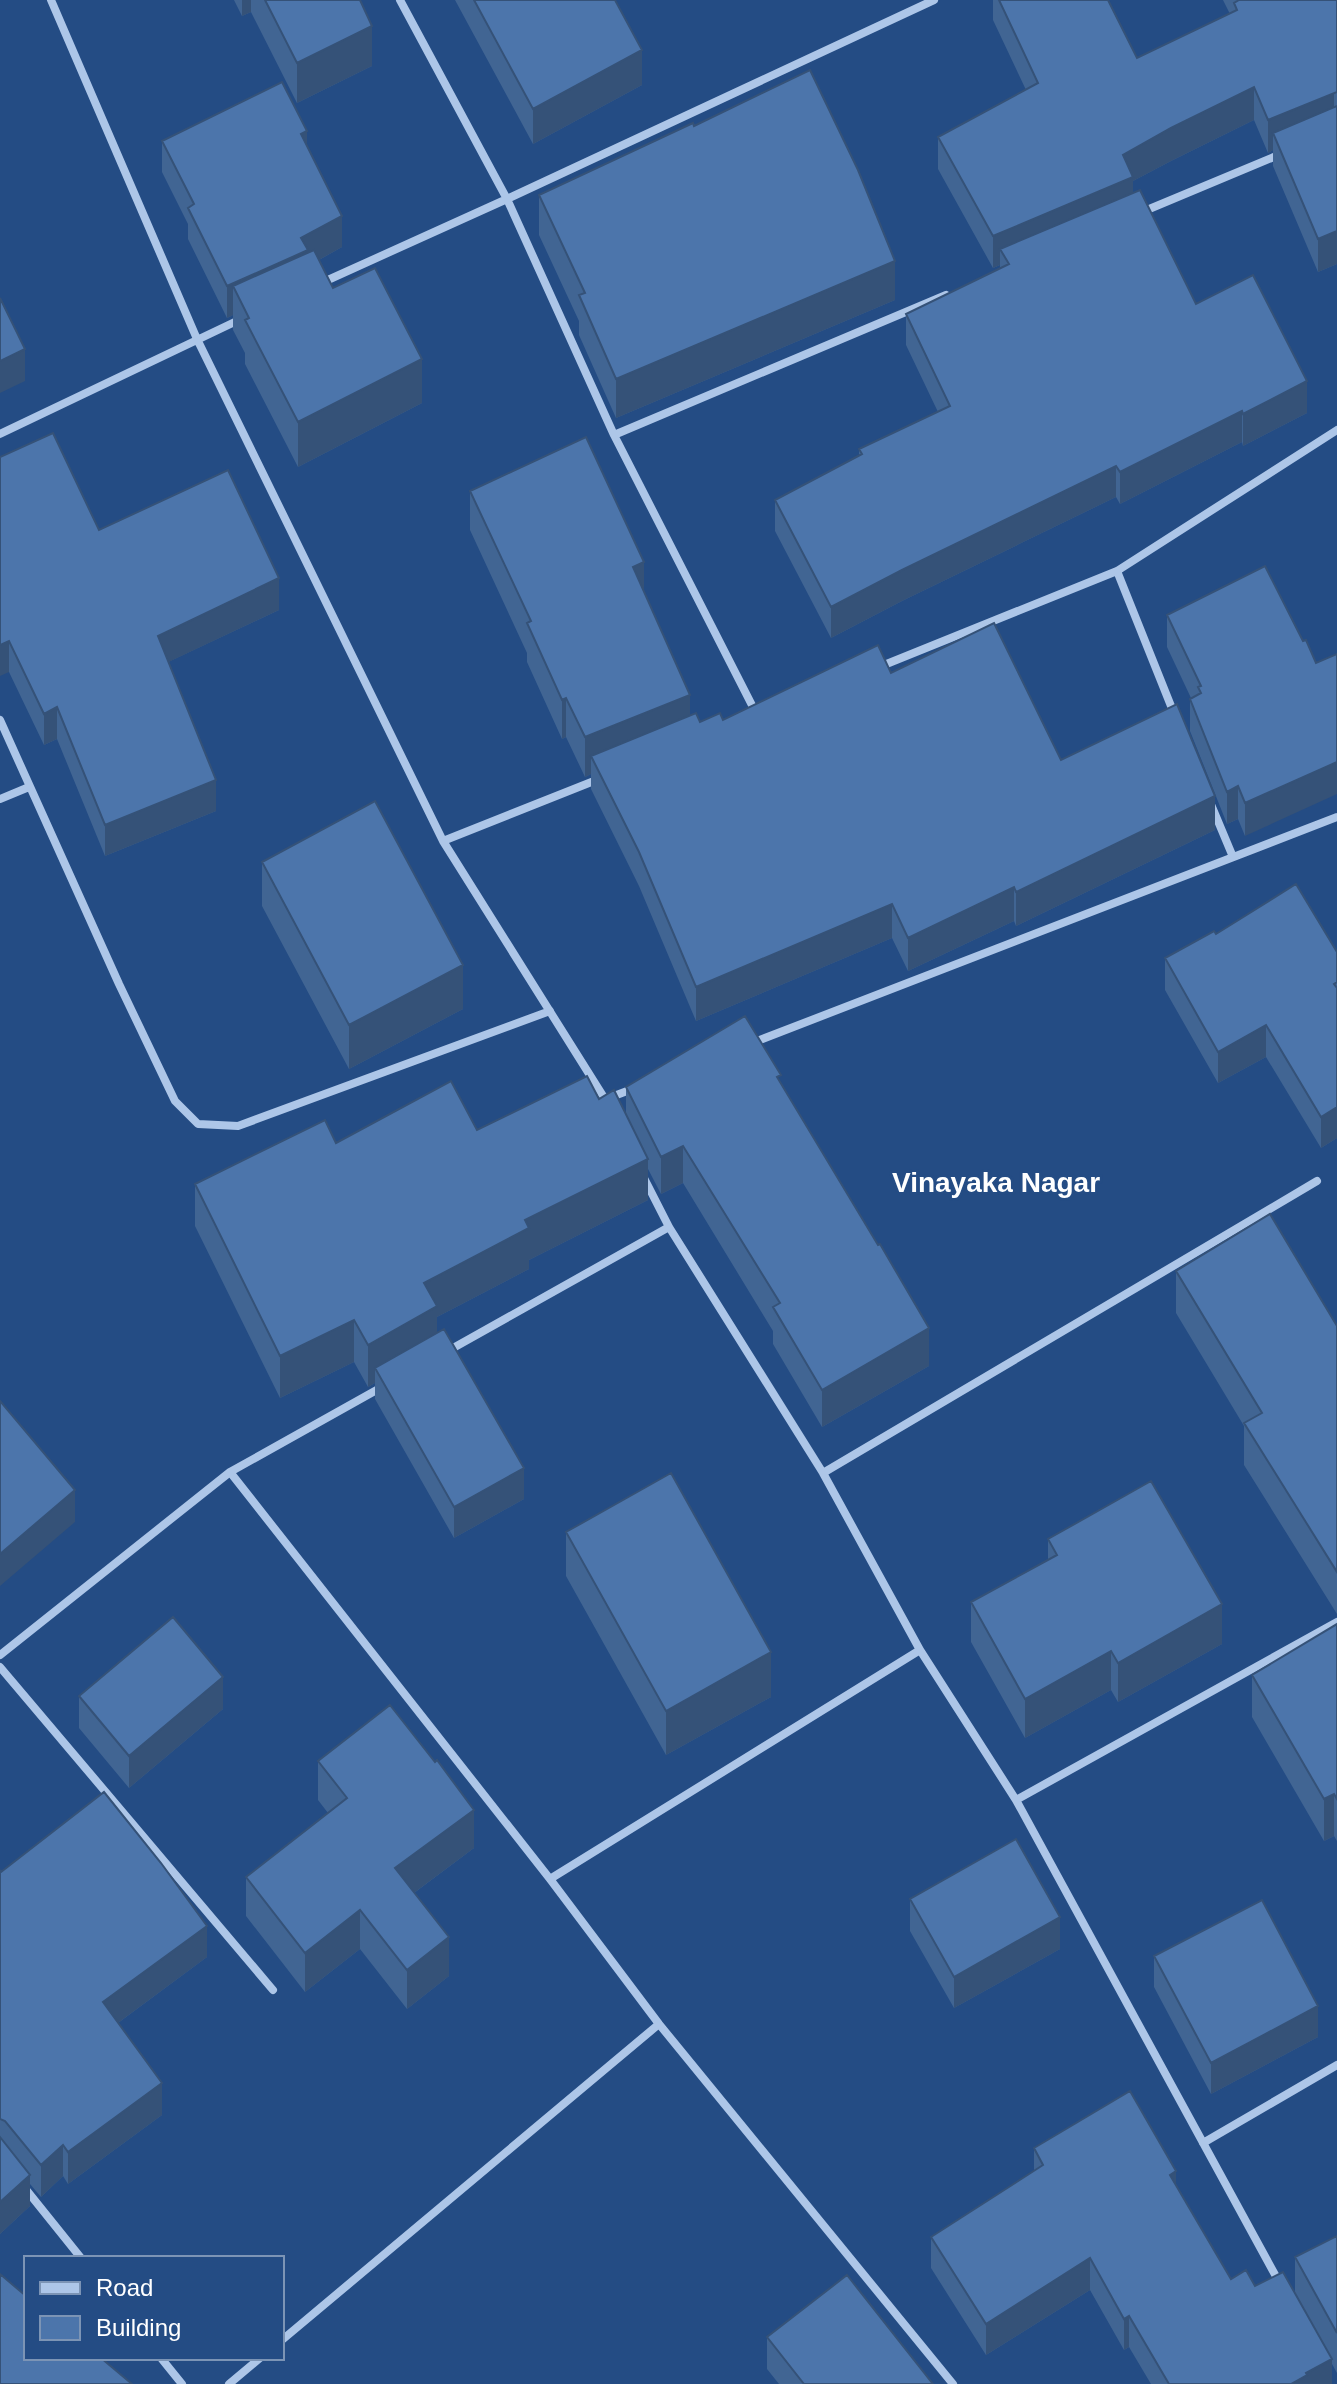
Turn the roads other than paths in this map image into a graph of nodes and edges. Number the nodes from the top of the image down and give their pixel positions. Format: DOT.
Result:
graph roads {
  1 [pos="51,0"];
  2 [pos="400,0"];
  3 [pos="934,0"];
  4 [pos="1294,149"];
  5 [pos="507,199"];
  6 [pos="1135,216"];
  7 [pos="310,288"];
  8 [pos="961,289"];
  9 [pos="254,313"];
  10 [pos="197,339"];
  11 [pos="1337,430"];
  12 [pos="0,434"];
  13 [pos="614,435"];
  14 [pos="1117,571"];
  15 [pos="872,670"];
  16 [pos="772,710"];
  17 [pos="757,716"];
  18 [pos="0,720"];
  19 [pos="743,721"];
  20 [pos="1180,729"];
  21 [pos="615,773"];
  22 [pos="1204,786"];
  23 [pos="29,787"];
  24 [pos="0,799"];
  25 [pos="1337,817"];
  26 [pos="443,841"];
  27 [pos="1233,857"];
  28 [pos="550,1011"];
  29 [pos="737,1048"];
  30 [pos="649,1082"];
  31 [pos="606,1099"];
  32 [pos="613,1113"];
  33 [pos="641,1170"];
  34 [pos="1317,1181"];
  35 [pos="669,1227"];
  36 [pos="436,1357"];
  37 [pos="394,1380"];
  38 [pos="230,1472"];
  39 [pos="823,1473"];
  40 [pos="1337,1622"];
  41 [pos="920,1650"];
  42 [pos="0,1655"];
  43 [pos="0,1667"];
  44 [pos="1016,1800"];
  45 [pos="550,1879"];
  46 [pos="273,1990"];
  47 [pos="659,2024"];
  48 [pos="1337,2065"];
  49 [pos="1203,2143"];
  50 [pos="18,2179"];
  51 [pos="79,2256"];
  52 [pos="1284,2290"];
  53 [pos="284,2338"];
  54 [pos="163,2360"];
  55 [pos="258,2360"];
  56 [pos="182,2384"];
  57 [pos="229,2384"];
  58 [pos="953,2384"];
  1 -- 10 [label="street"];
  2 -- 5 [label="street"];
  3 -- 5 [label="street"];
  4 -- 6 [label="street"];
  5 -- 7 [label="street"];
  5 -- 13 [label="street"];
  8 -- 13 [label="street"];
  9 -- 10 [label="street"];
  10 -- 12 [label="street"];
  10 -- 26 [label="street"];
  11 -- 14 [label="street"];
  13 -- 17 [label="street"];
  14 -- 15 [label="street"];
  14 -- 20 [label="street"];
  16 -- 17 [label="street"];
  17 -- 19 [label="street"];
  18 -- 23 [label="street"];
  21 -- 26 [label="street"];
  22 -- 27 [label="street"];
  23 -- 24 [label="street"];
  23 -- 28 [label="street"];
  25 -- 27 [label="street"];
  26 -- 28 [label="street"];
  27 -- 29 [label="street"];
  28 -- 31 [label="street"];
  30 -- 31 [label="street"];
  31 -- 32 [label="street"];
  33 -- 35 [label="street"];
  34 -- 39 [label="street"];
  35 -- 36 [label="street"];
  35 -- 39 [label="street"];
  37 -- 38 [label="street"];
  38 -- 42 [label="street"];
  38 -- 45 [label="street"];
  39 -- 41 [label="street"];
  40 -- 44 [label="street"];
  41 -- 44 [label="street"];
  41 -- 45 [label="street"];
  43 -- 46 [label="street"];
  44 -- 49 [label="street"];
  45 -- 47 [label="street"];
  47 -- 53 [label="street"];
  47 -- 58 [label="street"];
  48 -- 49 [label="street"];
  49 -- 52 [label="street"];
  50 -- 51 [label="street"];
  54 -- 56 [label="street"];
  55 -- 57 [label="street"];
}
